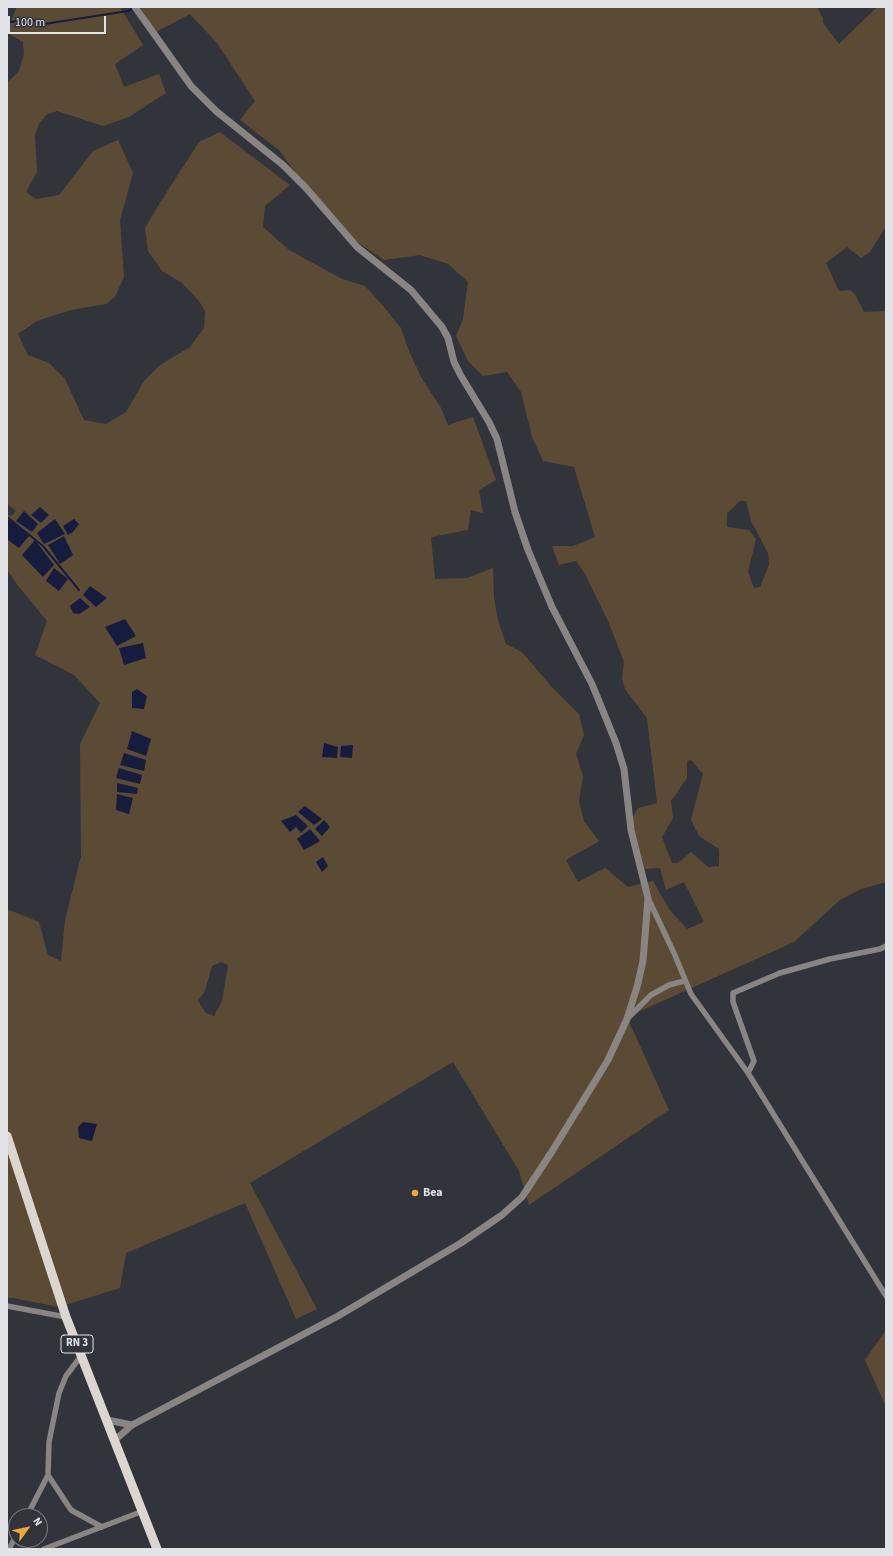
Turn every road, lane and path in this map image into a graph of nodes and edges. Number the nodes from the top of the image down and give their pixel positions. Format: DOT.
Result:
graph roads {
  1 [pos="136,9"];
  2 [pos="648,898"];
  3 [pos="886,946"];
  4 [pos="684,981"];
  5 [pos="627,1019"];
  6 [pos="748,1073"];
  7 [pos="7,1136"];
  8 [pos="886,1296"];
  9 [pos="7,1306"];
  10 [pos="66,1317"];
  11 [pos="81,1356"];
  12 [pos="107,1420"];
  13 [pos="132,1425"];
  14 [pos="115,1440"];
  15 [pos="48,1475"];
  16 [pos="31,1508"];
  17 [pos="144,1511"];
  18 [pos="102,1527"];
  19 [pos="44,1549"];
  20 [pos="158,1549"];
  1 -- 2 [label="street"];
  2 -- 4 [label="street"];
  2 -- 5 [label="street"];
  3 -- 6 [label="street"];
  4 -- 5 [label="street"];
  4 -- 6 [label="street"];
  5 -- 13 [label="street"];
  6 -- 8 [label="street"];
  7 -- 10 [label="main road, RN 3"];
  9 -- 10 [label="street"];
  10 -- 11 [label="main road, RN 3"];
  11 -- 12 [label="main road, RN 3"];
  11 -- 15 [label="street"];
  12 -- 13 [label="street"];
  12 -- 14 [label="main road, RN 3"];
  13 -- 14 [label="street"];
  14 -- 17 [label="main road, RN 3"];
  15 -- 16 [label="street"];
  15 -- 18 [label="street"];
  17 -- 18 [label="street"];
  17 -- 20 [label="main road, RN 3"];
  18 -- 19 [label="street"];
}
